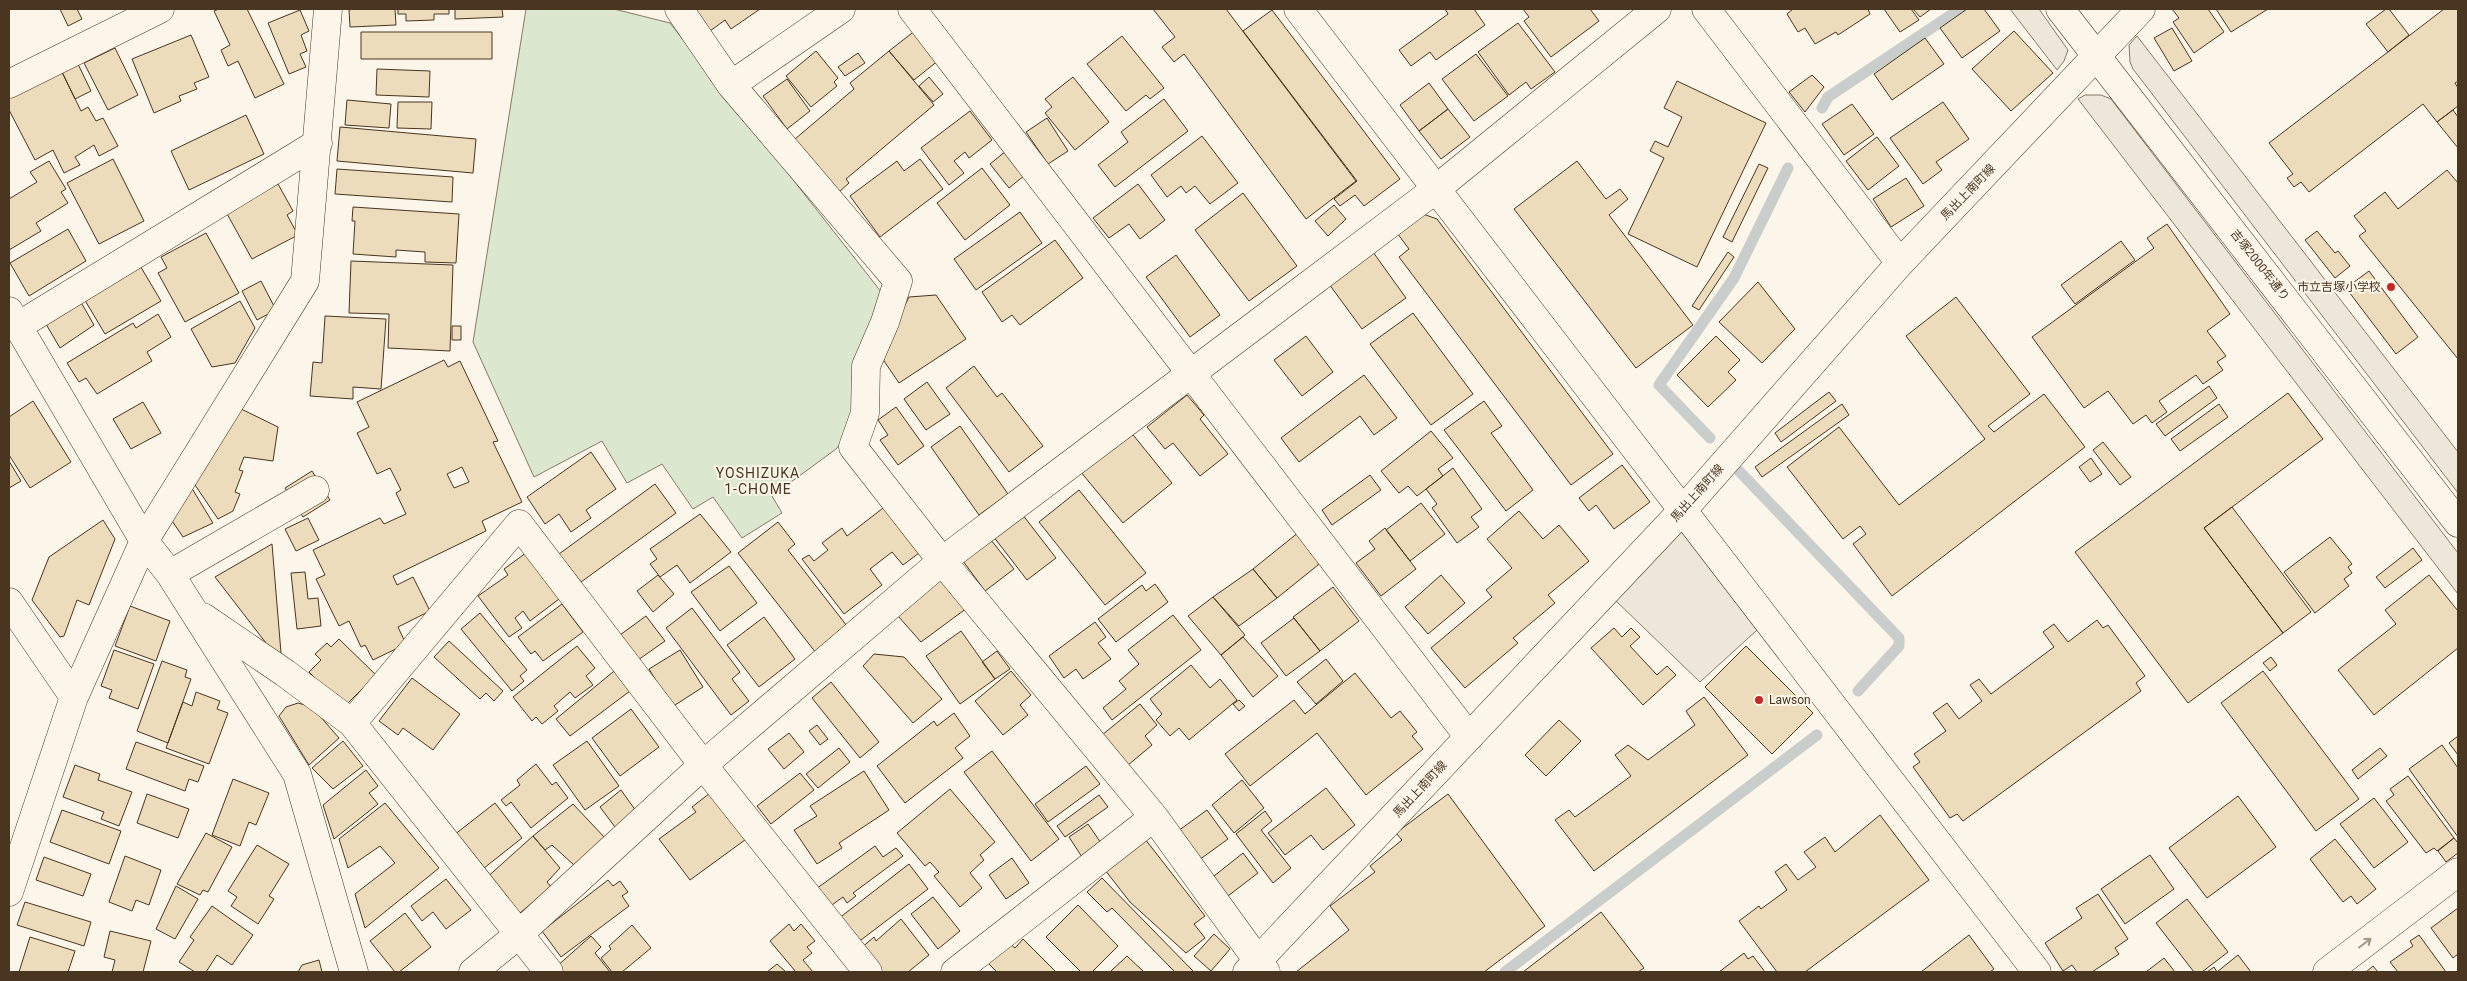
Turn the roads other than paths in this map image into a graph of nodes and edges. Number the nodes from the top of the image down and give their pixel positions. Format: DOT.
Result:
graph roads {
  1 [pos="160,9"];
  2 [pos="328,9"];
  3 [pos="679,9"];
  4 [pos="841,9"];
  5 [pos="912,9"];
  6 [pos="1298,9"];
  7 [pos="1657,9"];
  8 [pos="1706,9"];
  9 [pos="2060,9"];
  10 [pos="2141,9"];
  11 [pos="2096,56"];
  12 [pos="9,84"];
  13 [pos="731,85"];
  14 [pos="318,143"];
  15 [pos="1436,189"];
  16 [pos="1900,263"];
  17 [pos="13,319"];
  18 [pos="1189,374"];
  19 [pos="315,490"];
  20 [pos="1682,511"];
  21 [pos="2458,523"];
  22 [pos="144,541"];
  23 [pos="942,560"];
  24 [pos="170,574"];
  25 [pos="9,602"];
  26 [pos="193,610"];
  27 [pos="74,697"];
  28 [pos="352,723"];
  29 [pos="1469,737"];
  30 [pos="704,765"];
  31 [pos="1154,817"];
  32 [pos="2458,872"];
  33 [pos="9,892"];
  34 [pos="518,934"];
  35 [pos="1257,968"];
  36 [pos="354,972"];
  37 [pos="473,972"];
  38 [pos="549,972"];
  39 [pos="868,972"];
  40 [pos="955,972"];
  41 [pos="2037,972"];
  42 [pos="2327,972"];
  1 -- 12 [label="street"];
  2 -- 14 [label="street"];
  3 -- 13 [label="street"];
  4 -- 13 [label="street"];
  5 -- 18 [label="street"];
  6 -- 15 [label="street"];
  7 -- 15 [label="street"];
  8 -- 16 [label="street"];
  9 -- 11 [label="street, 吉塚2000年通り"];
  10 -- 11 [label="street, 馬出上南町線"];
  11 -- 16 [label="street, 馬出上南町線"];
  11 -- 21 [label="street, 吉塚2000年通り"];
  13 -- 23 [label="street"];
  14 -- 17 [label="street"];
  14 -- 22 [label="street"];
  15 -- 18 [label="street"];
  15 -- 20 [label="street"];
  16 -- 20 [label="street, 馬出上南町線"];
  17 -- 22 [label="street"];
  18 -- 23 [label="street"];
  18 -- 29 [label="street"];
  19 -- 24 [label="street"];
  20 -- 29 [label="street, 馬出上南町線"];
  20 -- 41 [label="street"];
  22 -- 24 [label="street"];
  22 -- 27 [label="street"];
  23 -- 30 [label="street"];
  23 -- 31 [label="street"];
  24 -- 26 [label="street"];
  25 -- 27 [label="street"];
  26 -- 28 [label="street"];
  26 -- 36 [label="street"];
  27 -- 33 [label="street"];
  28 -- 30 [label="street"];
  28 -- 34 [label="street"];
  29 -- 35 [label="street, 馬出上南町線"];
  30 -- 34 [label="street"];
  30 -- 39 [label="street"];
  31 -- 35 [label="street"];
  31 -- 40 [label="street"];
  42 -- 32 [label="street, one-way"];
  34 -- 37 [label="street"];
  34 -- 38 [label="street"];
}
